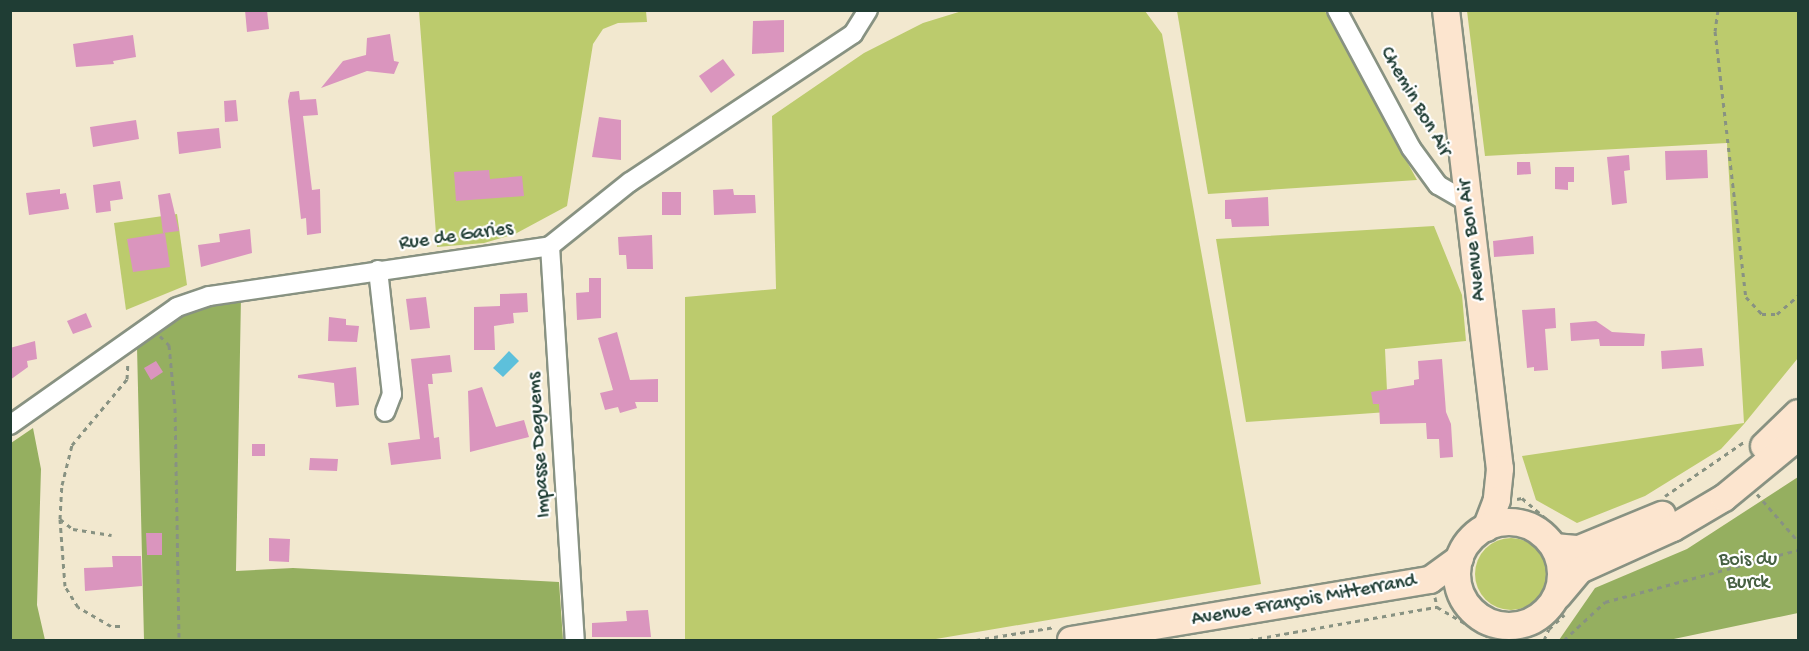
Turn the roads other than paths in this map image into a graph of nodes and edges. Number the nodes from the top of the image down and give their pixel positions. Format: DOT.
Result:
graph roads {
  1 [pos="868,10"];
  2 [pos="1337,10"];
  3 [pos="1446,10"];
  4 [pos="1469,203"];
  5 [pos="550,246"];
  6 [pos="378,270"];
  7 [pos="384,412"];
  8 [pos="1798,413"];
  9 [pos="10,425"];
  10 [pos="1798,437"];
  11 [pos="1500,469"];
  12 [pos="1478,524"];
  13 [pos="1534,528"];
  14 [pos="1566,548"];
  15 [pos="1455,552"];
  16 [pos="1434,594"];
  17 [pos="1462,598"];
  18 [pos="1547,621"];
  19 [pos="1500,635"];
  20 [pos="575,640"];
  21 [pos="1071,640"];
  22 [pos="1162,640"];
  1 -- 5 [label="street, Rue de Garies"];
  2 -- 4 [label="street, Chemin Bon Air"];
  3 -- 4 [label="main road, Avenue Bon Air"];
  4 -- 11 [label="main road, Avenue Bon Air"];
  5 -- 6 [label="street, Rue de Garies"];
  5 -- 20 [label="street, Impasse Deguems"];
  6 -- 7 [label="street"];
  6 -- 9 [label="street, Rue de Garies"];
  8 -- 14 [label="main road"];
  10 -- 18 [label="main road"];
  11 -- 12 [label="main road, Avenue Bon Air"];
  11 -- 13 [label="main road, Avenue Bon Air"];
  12 -- 13 [label="main road"];
  12 -- 15 [label="main road"];
  13 -- 14 [label="main road"];
  14 -- 18 [label="main road"];
  15 -- 16 [label="main road, Avenue François Mitterrand"];
  15 -- 17 [label="main road"];
  16 -- 17 [label="main road, Avenue François Mitterrand"];
  16 -- 21 [label="main road, Avenue François Mitterrand"];
  16 -- 22 [label="main road, Avenue François Mitterrand"];
  17 -- 19 [label="main road"];
  18 -- 19 [label="main road"];
}
